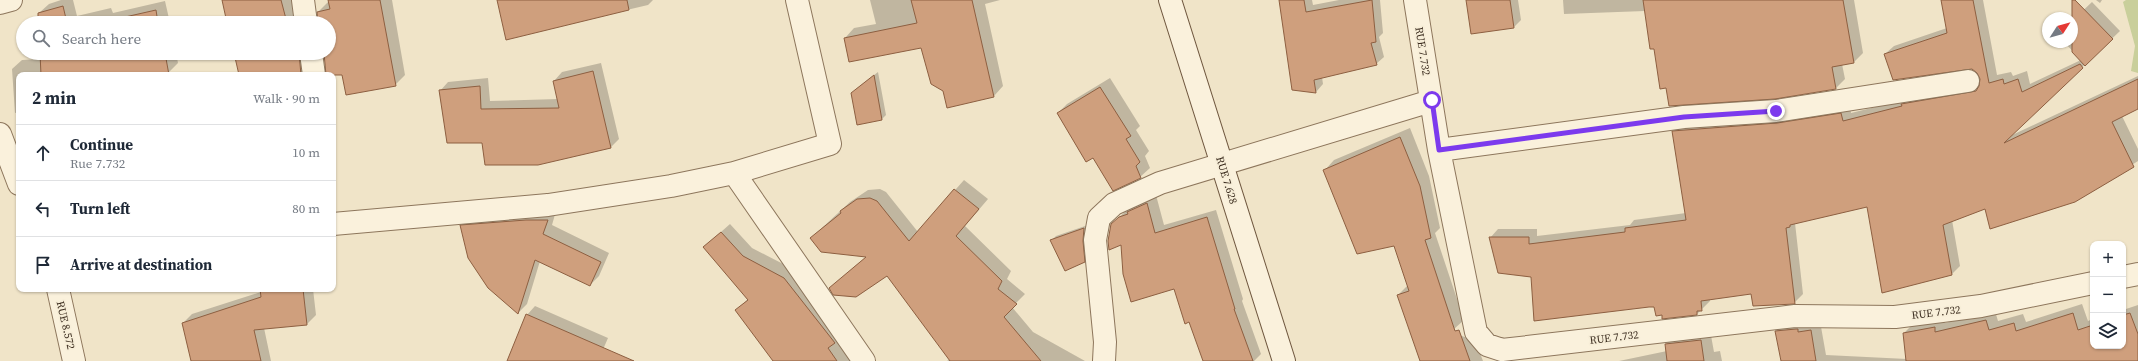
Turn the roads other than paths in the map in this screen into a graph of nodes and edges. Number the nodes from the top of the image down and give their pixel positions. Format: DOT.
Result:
graph roads {
  1 [pos="12,0"];
  2 [pos="303,0"];
  3 [pos="797,0"];
  4 [pos="1170,0"];
  5 [pos="1415,0"];
  6 [pos="0,3"];
  7 [pos="305,16"];
  8 [pos="311,60"];
  9 [pos="313,72"];
  10 [pos="1968,81"];
  11 [pos="1432,100"];
  12 [pos="0,134"];
  13 [pos="1439,150"];
  14 [pos="1222,164"];
  15 [pos="734,173"];
  16 [pos="16,176"];
  17 [pos="336,224"];
  18 [pos="2138,274"];
  19 [pos="2126,276"];
  20 [pos="2090,284"];
  21 [pos="59,292"];
  22 [pos="74,361"];
  23 [pos="864,361"];
  24 [pos="1104,361"];
  25 [pos="1284,361"];
  1 -- 6 [label="street"];
  2 -- 7 [label="street"];
  3 -- 15 [label="street"];
  4 -- 14 [label="street, RUE 7.628"];
  5 -- 11 [label="street, RUE 7.732"];
  8 -- 9 [label="street"];
  10 -- 13 [label="street"];
  11 -- 13 [label="street, RUE 7.732"];
  11 -- 14 [label="street"];
  12 -- 16 [label="street"];
  13 -- 20 [label="street, RUE 7.732"];
  14 -- 24 [label="street"];
  14 -- 25 [label="street, RUE 7.628"];
  15 -- 17 [label="street"];
  15 -- 23 [label="street"];
  18 -- 19 [label="street"];
  21 -- 22 [label="street, RUE 8.572"];
}
